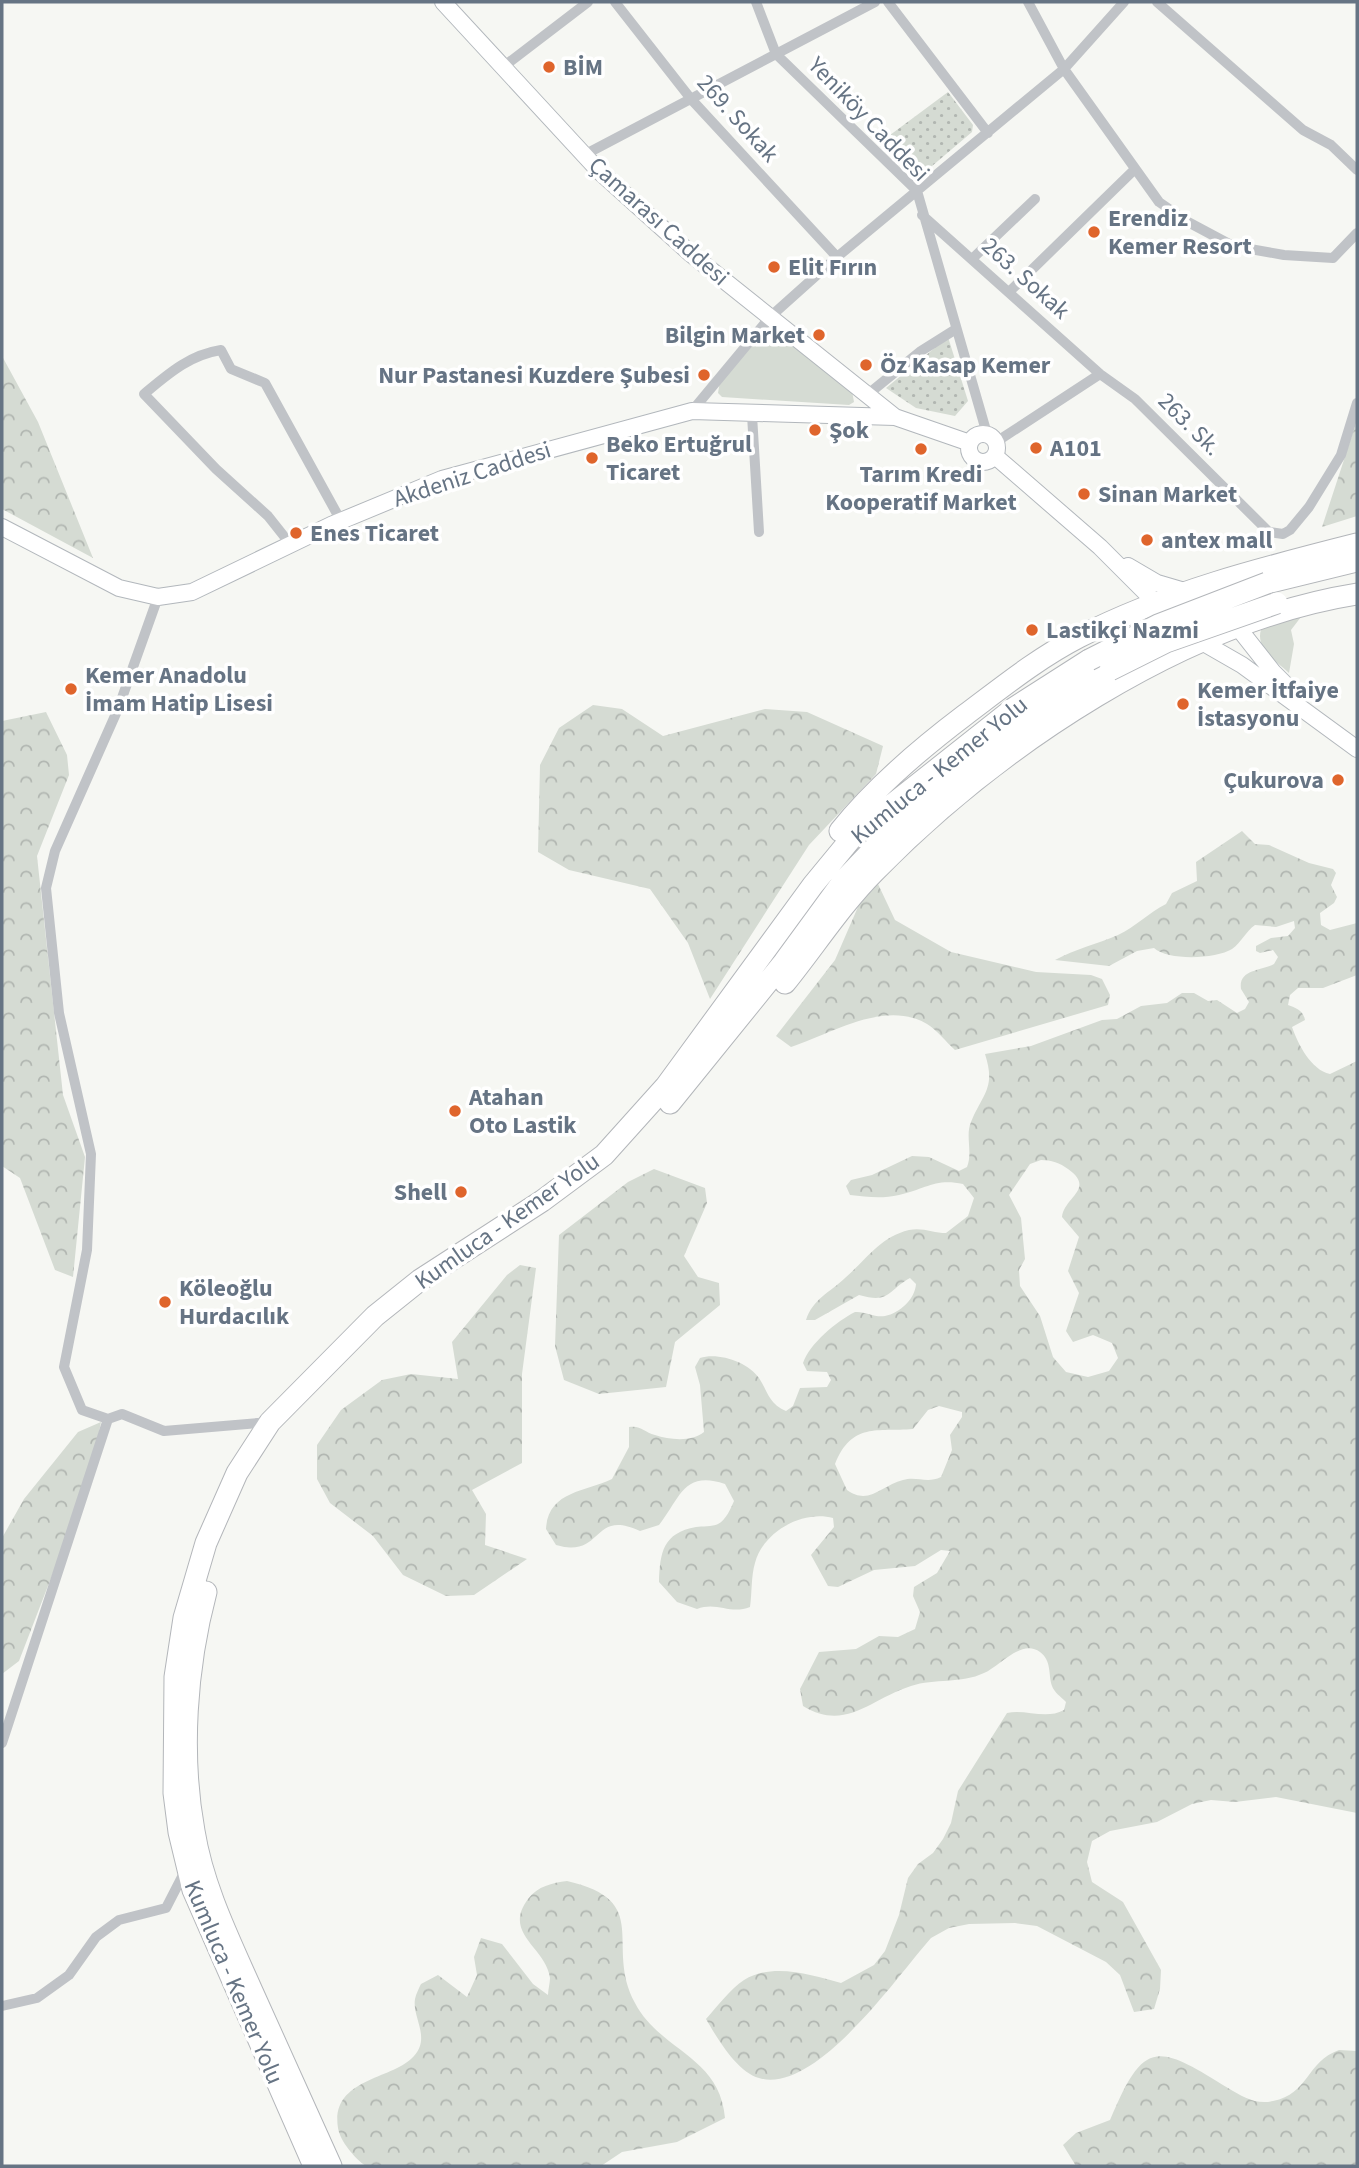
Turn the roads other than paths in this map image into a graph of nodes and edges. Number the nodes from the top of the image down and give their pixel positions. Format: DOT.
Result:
graph roads {
  1 [pos="443,2"];
  2 [pos="588,2"];
  3 [pos="615,2"];
  4 [pos="756,2"];
  5 [pos="875,2"];
  6 [pos="888,2"];
  7 [pos="1028,2"];
  8 [pos="1124,2"];
  9 [pos="1157,2"];
  10 [pos="776,54"];
  11 [pos="503,67"];
  12 [pos="1064,69"];
  13 [pos="691,99"];
  14 [pos="988,133"];
  15 [pos="584,155"];
  16 [pos="1135,170"];
  17 [pos="1357,170"];
  18 [pos="917,191"];
  19 [pos="1035,200"];
  20 [pos="922,215"];
  21 [pos="1357,233"];
  22 [pos="837,257"];
  23 [pos="973,258"];
  24 [pos="1010,292"];
  25 [pos="770,317"];
  26 [pos="956,329"];
  27 [pos="1100,374"];
  28 [pos="867,395"];
  29 [pos="1357,403"];
  30 [pos="692,411"];
  31 [pos="752,415"];
  32 [pos="895,417"];
  33 [pos="970,443"];
  34 [pos="993,444"];
  35 [pos="341,521"];
  36 [pos="2,527"];
  37 [pos="759,532"];
  38 [pos="1357,544"];
  39 [pos="291,545"];
  40 [pos="1100,547"];
  41 [pos="1357,561"];
  42 [pos="1357,580"];
  43 [pos="1188,591"];
  44 [pos="1357,594"];
  45 [pos="158,597"];
  46 [pos="1156,604"];
  47 [pos="1238,627"];
  48 [pos="1200,642"];
  49 [pos="1333,732"];
  50 [pos="1357,749"];
  51 [pos="718,1017"];
  52 [pos="695,1073"];
  53 [pos="108,1419"];
  54 [pos="270,1422"];
  55 [pos="2,1743"];
  56 [pos="187,1868"];
  57 [pos="2,2006"];
  58 [pos="314,2166"];
  59 [pos="331,2166"];
  1 -- 11 [label="street, Çamarası Caddesi"];
  2 -- 11 [label="street"];
  3 -- 13 [label="street, 269. Sokak"];
  4 -- 10 [label="street, Yeniköy Caddesi"];
  5 -- 10 [label="street"];
  6 -- 14 [label="street"];
  7 -- 12 [label="street"];
  8 -- 12 [label="street"];
  9 -- 17 [label="street"];
  10 -- 13 [label="street"];
  10 -- 18 [label="street, Yeniköy Caddesi"];
  11 -- 15 [label="street, Çamarası Caddesi"];
  12 -- 14 [label="street"];
  12 -- 16 [label="street"];
  13 -- 15 [label="street"];
  13 -- 22 [label="street, 269. Sokak"];
  14 -- 18 [label="street"];
  15 -- 25 [label="street, Çamarası Caddesi"];
  16 -- 21 [label="street"];
  16 -- 24 [label="street"];
  18 -- 20 [label="street, Yeniköy Caddesi"];
  18 -- 22 [label="street"];
  19 -- 23 [label="street"];
  20 -- 23 [label="street, 263. Sokak"];
  20 -- 26 [label="street, Yeniköy Caddesi"];
  22 -- 25 [label="street"];
  23 -- 24 [label="street, 263. Sokak"];
  24 -- 27 [label="street, 263. Sokak"];
  25 -- 28 [label="street, Çamarası Caddesi"];
  25 -- 30 [label="street"];
  26 -- 28 [label="street"];
  26 -- 34 [label="street, Yeniköy Caddesi"];
  27 -- 29 [label="street, 263. Sk."];
  27 -- 34 [label="street"];
  28 -- 32 [label="street, Çamarası Caddesi"];
  30 -- 31 [label="street, Akdeniz Caddesi"];
  30 -- 35 [label="street, Akdeniz Caddesi"];
  31 -- 32 [label="street, Akdeniz Caddesi"];
  31 -- 37 [label="street"];
  32 -- 33 [label="street, Akdeniz Caddesi"];
  33 -- 34 [label="street"];
  33 -- 34 [label="street, Akdeniz Caddesi"];
  34 -- 40 [label="street"];
  35 -- 39 [label="street, Akdeniz Caddesi"];
  35 -- 39 [label="street"];
  36 -- 45 [label="street, Akdeniz Caddesi"];
  38 -- 43 [label="highway"];
  39 -- 45 [label="street, Akdeniz Caddesi"];
  40 -- 43 [label="street"];
  40 -- 46 [label="street"];
  41 -- 51 [label="highway, Kumluca - Kemer Yolu, bridge"];
  42 -- 52 [label="highway, Kumluca - Kemer Yolu, bridge"];
  43 -- 46 [label="highway"];
  43 -- 47 [label="street"];
  44 -- 47 [label="highway, Kumluca - Kemer Yolu"];
  45 -- 53 [label="street"];
  46 -- 48 [label="street"];
  46 -- 51 [label="highway"];
  47 -- 48 [label="highway, Kumluca - Kemer Yolu"];
  47 -- 49 [label="street"];
  48 -- 49 [label="street"];
  48 -- 52 [label="highway, Kumluca - Kemer Yolu"];
  49 -- 50 [label="street"];
  51 -- 54 [label="highway, Kumluca - Kemer Yolu"];
  52 -- 59 [label="highway, Kumluca - Kemer Yolu"];
  53 -- 54 [label="street"];
  53 -- 55 [label="street"];
  54 -- 56 [label="highway, Kumluca - Kemer Yolu"];
  56 -- 57 [label="street"];
  56 -- 58 [label="highway, Kumluca - Kemer Yolu"];
}
